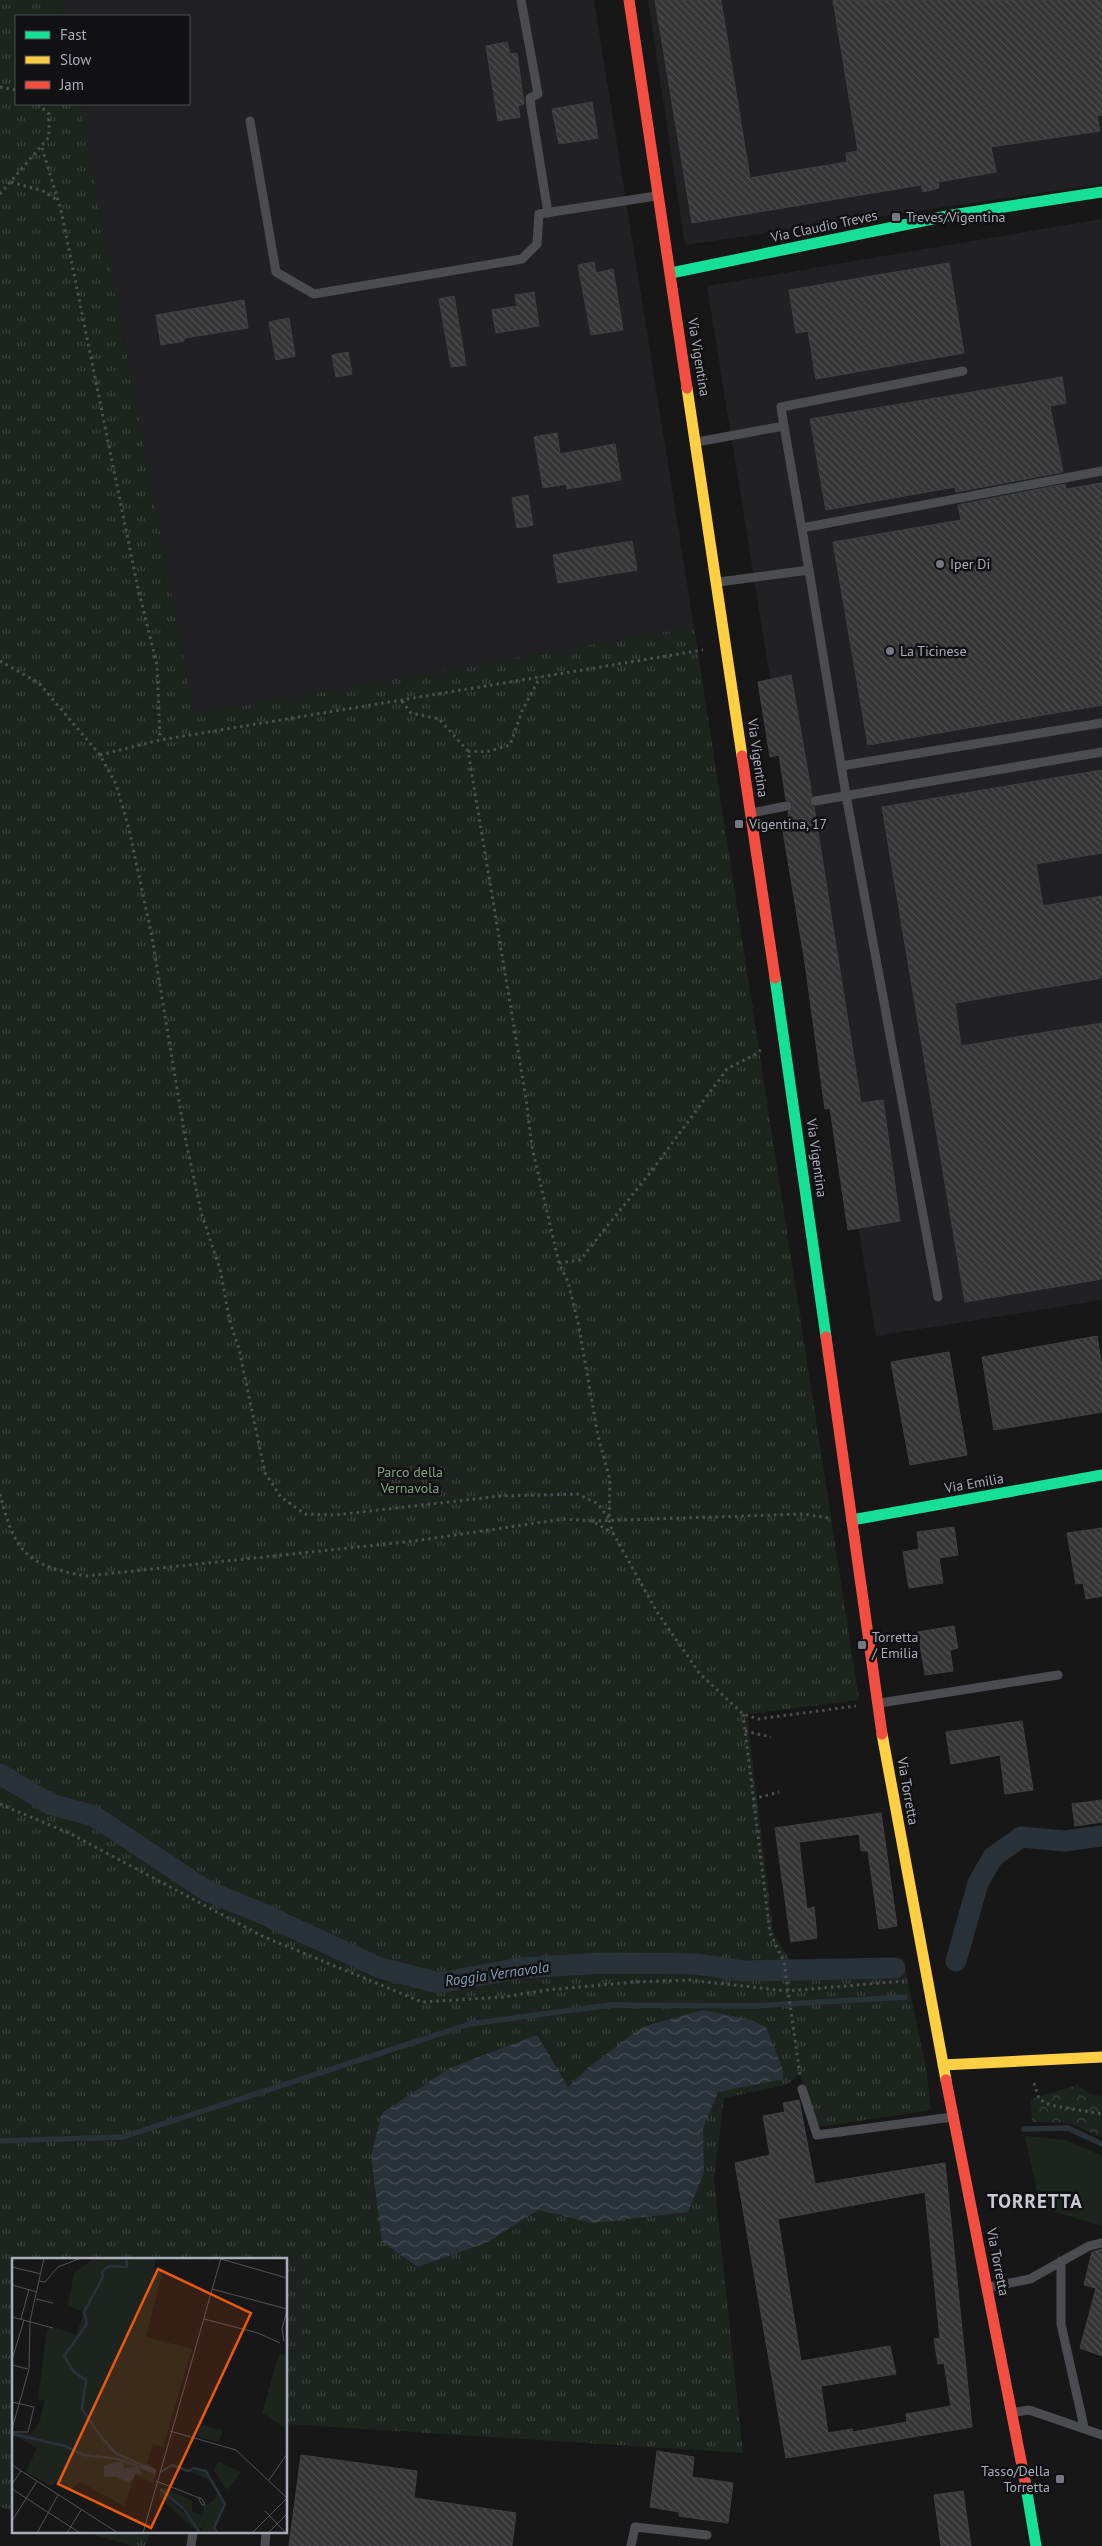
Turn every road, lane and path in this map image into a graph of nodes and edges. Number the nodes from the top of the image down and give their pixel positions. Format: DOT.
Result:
graph roads {
  1 [pos="521,0"];
  2 [pos="629,0"];
  3 [pos="0,87"];
  4 [pos="15,90"];
  5 [pos="39,105"];
  6 [pos="250,121"];
  7 [pos="42,148"];
  8 [pos="11,182"];
  9 [pos="1102,192"];
  10 [pos="0,194"];
  11 [pos="659,196"];
  12 [pos="58,200"];
  13 [pos="548,213"];
  14 [pos="671,273"];
  15 [pos="963,371"];
  16 [pos="784,426"];
  17 [pos="697,442"];
  18 [pos="1102,471"];
  19 [pos="802,528"];
  20 [pos="809,570"];
  21 [pos="717,582"];
  22 [pos="708,649"];
  23 [pos="0,661"];
  24 [pos="540,678"];
  25 [pos="402,700"];
  26 [pos="1102,723"];
  27 [pos="160,740"];
  28 [pos="468,751"];
  29 [pos="1102,752"];
  30 [pos="100,755"];
  31 [pos="841,766"];
  32 [pos="846,795"];
  33 [pos="815,801"];
  34 [pos="787,806"];
  35 [pos="751,813"];
  36 [pos="767,1041"];
  37 [pos="558,1263"];
  38 [pos="938,1297"];
  39 [pos="1102,1475"];
  40 [pos="0,1494"];
  41 [pos="825,1518"];
  42 [pos="609,1520"];
  43 [pos="852,1520"];
  44 [pos="592,1521"];
  45 [pos="613,1533"];
  46 [pos="1058,1675"];
  47 [pos="877,1704"];
  48 [pos="859,1706"];
  49 [pos="743,1714"];
  50 [pos="745,1731"];
  51 [pos="771,1737"];
  52 [pos="779,1792"];
  53 [pos="752,1799"];
  54 [pos="0,1804"];
  55 [pos="906,1990"];
  56 [pos="787,1991"];
  57 [pos="1102,2056"];
  58 [pos="1023,2060"];
  59 [pos="943,2065"];
  60 [pos="802,2089"];
  61 [pos="1102,2114"];
  62 [pos="955,2117"];
  63 [pos="1102,2243"];
  64 [pos="1061,2261"];
  65 [pos="988,2288"];
  66 [pos="1013,2413"];
  67 [pos="1084,2428"];
  68 [pos="1102,2435"];
  69 [pos="707,2535"];
  70 [pos="631,2546"];
  71 [pos="1036,2546"];
  1 -- 13 [label="lane"];
  2 -- 11 [label="street, Via Vigentina"];
  3 -- 4 [label="path"];
  5 -- 7 [label="path"];
  6 -- 13 [label="lane"];
  7 -- 8 [label="path"];
  7 -- 12 [label="path"];
  8 -- 10 [label="path"];
  8 -- 12 [label="path"];
  9 -- 14 [label="street, Via Claudio Treves"];
  11 -- 13 [label="lane"];
  11 -- 14 [label="street, Via Vigentina"];
  12 -- 27 [label="path"];
  14 -- 17 [label="street, Via Vigentina"];
  15 -- 16 [label="lane"];
  16 -- 17 [label="lane"];
  16 -- 19 [label="lane"];
  17 -- 21 [label="street, Via Vigentina"];
  18 -- 19 [label="lane"];
  19 -- 20 [label="lane"];
  20 -- 21 [label="lane"];
  20 -- 31 [label="lane"];
  21 -- 35 [label="street, Via Vigentina"];
  22 -- 24 [label="path"];
  23 -- 30 [label="path"];
  24 -- 25 [label="path"];
  24 -- 28 [label="path"];
  25 -- 27 [label="path"];
  25 -- 28 [label="path"];
  26 -- 31 [label="lane"];
  27 -- 30 [label="path"];
  28 -- 37 [label="path"];
  29 -- 32 [label="lane"];
  30 -- 42 [label="path"];
  31 -- 32 [label="lane"];
  32 -- 33 [label="lane"];
  32 -- 38 [label="lane"];
  34 -- 35 [label="lane"];
  35 -- 43 [label="street, Via Vigentina"];
  36 -- 37 [label="path"];
  37 -- 42 [label="path"];
  39 -- 43 [label="street, Via Emilia"];
  40 -- 44 [label="path"];
  41 -- 42 [label="path"];
  42 -- 44 [label="path"];
  42 -- 45 [label="path"];
  43 -- 47 [label="street, Via Torretta"];
  44 -- 45 [label="path"];
  45 -- 49 [label="path"];
  46 -- 47 [label="lane"];
  47 -- 59 [label="street, Via Torretta"];
  48 -- 49 [label="path"];
  49 -- 50 [label="path"];
  50 -- 51 [label="path"];
  50 -- 53 [label="path"];
  52 -- 53 [label="path"];
  53 -- 56 [label="path"];
  54 -- 56 [label="path"];
  55 -- 56 [label="path"];
  56 -- 60 [label="path"];
  57 -- 58 [label="street"];
  58 -- 59 [label="street"];
  58 -- 61 [label="path"];
  59 -- 62 [label="street, Via Torretta"];
  60 -- 62 [label="lane"];
  62 -- 65 [label="street, Via Torretta"];
  63 -- 64 [label="lane"];
  64 -- 65 [label="lane"];
  64 -- 67 [label="lane"];
  65 -- 66 [label="street, Via Torretta"];
  66 -- 67 [label="lane"];
  66 -- 71 [label="street, Via Torretta"];
  67 -- 68 [label="lane"];
  69 -- 70 [label="lane"];
}
